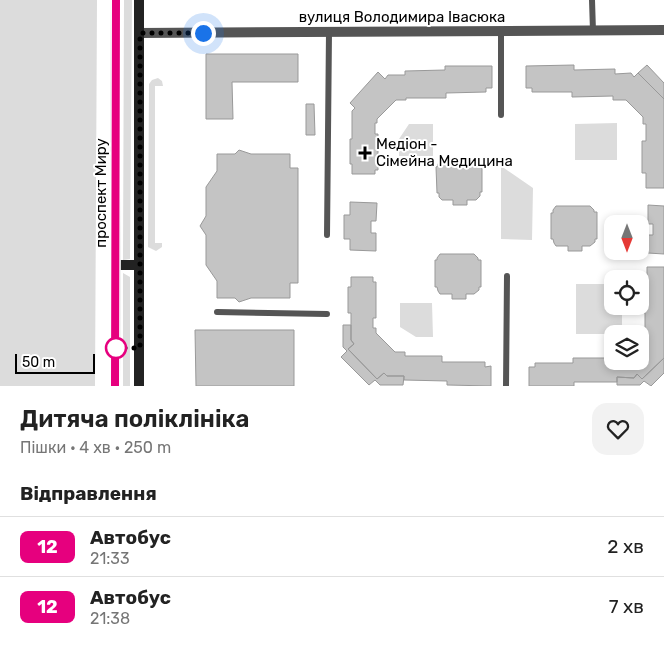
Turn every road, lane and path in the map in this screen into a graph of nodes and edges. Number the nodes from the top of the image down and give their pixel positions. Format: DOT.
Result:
graph roads {
  1 [pos="116,0"];
  2 [pos="140,0"];
  3 [pos="592,0"];
  4 [pos="664,30"];
  5 [pos="501,31"];
  6 [pos="593,31"];
  7 [pos="329,32"];
  8 [pos="140,33"];
  9 [pos="501,116"];
  10 [pos="327,235"];
  11 [pos="116,265"];
  12 [pos="140,265"];
  13 [pos="507,276"];
  14 [pos="217,312"];
  15 [pos="327,314"];
  16 [pos="115,386"];
  17 [pos="140,386"];
  18 [pos="506,386"];
  1 -- 11 [label="main road, проспект Миру"];
  2 -- 8 [label="main road"];
  3 -- 6 [label="lane"];
  4 -- 6 [label="street, вулиця Володимира Івасюка"];
  5 -- 6 [label="street, вулиця Володимира Івасюка"];
  5 -- 7 [label="street, вулиця Володимира Івасюка"];
  5 -- 9 [label="lane"];
  7 -- 8 [label="street, вулиця Володимира Івасюка"];
  7 -- 10 [label="lane"];
  8 -- 12 [label="main road"];
  11 -- 12 [label="main road"];
  11 -- 16 [label="main road, проспект Миру"];
  12 -- 17 [label="main road"];
  13 -- 18 [label="lane"];
  14 -- 15 [label="lane"];
}
